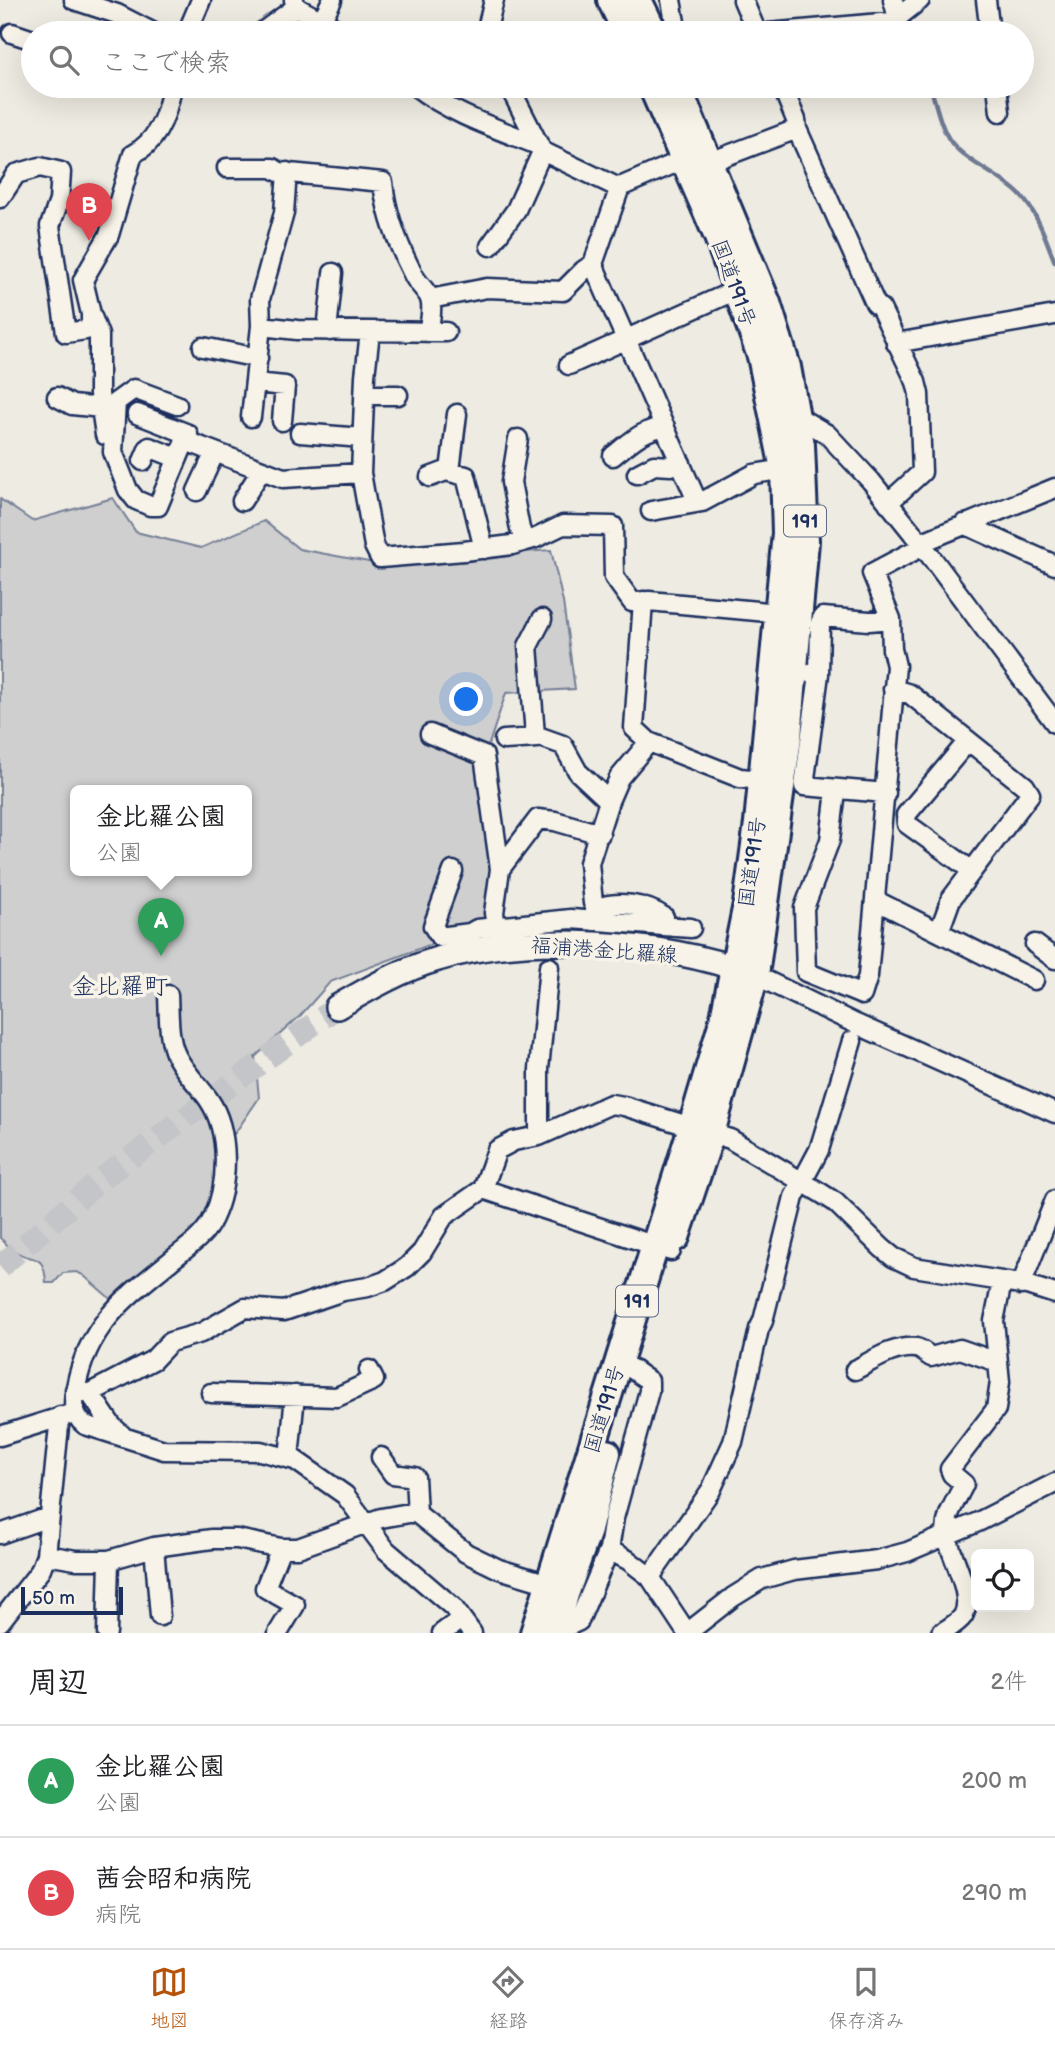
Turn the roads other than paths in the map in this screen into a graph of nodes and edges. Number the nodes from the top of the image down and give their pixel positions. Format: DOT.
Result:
graph roads {
  1 [pos="74,0"];
  2 [pos="201,0"];
  3 [pos="332,0"];
  4 [pos="611,0"];
  5 [pos="638,0"];
  6 [pos="671,0"];
  7 [pos="743,0"];
  8 [pos="986,0"];
  9 [pos="295,4"];
  10 [pos="908,6"];
  11 [pos="131,21"];
  12 [pos="192,21"];
  13 [pos="275,21"];
  14 [pos="313,21"];
  15 [pos="318,21"];
  16 [pos="621,21"];
  17 [pos="648,21"];
  18 [pos="675,21"];
  19 [pos="752,21"];
  20 [pos="893,21"];
  21 [pos="989,21"];
  22 [pos="12,33"];
  23 [pos="21,36"];
  24 [pos="168,98"];
  25 [pos="430,98"];
  26 [pos="521,98"];
  27 [pos="660,98"];
  28 [pos="681,98"];
  29 [pos="787,98"];
  30 [pos="998,98"];
  31 [pos="1000,112"];
  32 [pos="796,129"];
  33 [pos="540,148"];
  34 [pos="700,157"];
  35 [pos="227,168"];
  36 [pos="287,172"];
  37 [pos="620,187"];
  38 [pos="0,198"];
  39 [pos="490,246"];
  40 [pos="593,264"];
  41 [pos="333,273"];
  42 [pos="748,284"];
  43 [pos="430,299"];
  44 [pos="91,314"];
  45 [pos="1055,315"];
  46 [pos="261,326"];
  47 [pos="330,331"];
  48 [pos="370,332"];
  49 [pos="625,339"];
  50 [pos="896,343"];
  51 [pos="203,346"];
  52 [pos="258,358"];
  53 [pos="569,365"];
  54 [pos="255,383"];
  55 [pos="364,395"];
  56 [pos="398,395"];
  57 [pos="57,397"];
  58 [pos="177,405"];
  59 [pos="102,408"];
  60 [pos="137,414"];
  61 [pos="457,414"];
  62 [pos="251,417"];
  63 [pos="786,419"];
  64 [pos="282,421"];
  65 [pos="666,427"];
  66 [pos="300,433"];
  67 [pos="362,438"];
  68 [pos="518,439"];
  69 [pos="186,441"];
  70 [pos="108,449"];
  71 [pos="215,452"];
  72 [pos="613,456"];
  73 [pos="177,458"];
  74 [pos="143,461"];
  75 [pos="681,463"];
  76 [pos="784,469"];
  77 [pos="261,471"];
  78 [pos="450,471"];
  79 [pos="361,473"];
  80 [pos="636,474"];
  81 [pos="430,477"];
  82 [pos="1055,488"];
  83 [pos="197,491"];
  84 [pos="242,501"];
  85 [pos="697,501"];
  86 [pos="888,503"];
  87 [pos="651,511"];
  88 [pos="964,524"];
  89 [pos="525,541"];
  90 [pos="922,544"];
  91 [pos="484,549"];
  92 [pos="1055,565"];
  93 [pos="643,601"];
  94 [pos="779,613"];
  95 [pos="542,619"];
  96 [pos="891,619"];
  97 [pos="807,673"];
  98 [pos="893,690"];
  99 [pos="1055,723"];
  100 [pos="430,734"];
  101 [pos="537,738"];
  102 [pos="504,740"];
  103 [pos="968,741"];
  104 [pos="649,742"];
  105 [pos="573,778"];
  106 [pos="763,780"];
  107 [pos="836,791"];
  108 [pos="886,793"];
  109 [pos="609,801"];
  110 [pos="600,834"];
  111 [pos="500,869"];
  112 [pos="971,870"];
  113 [pos="453,871"];
  114 [pos="874,908"];
  115 [pos="594,916"];
  116 [pos="664,917"];
  117 [pos="625,923"];
  118 [pos="496,927"];
  119 [pos="939,932"];
  120 [pos="1035,944"];
  121 [pos="620,947"];
  122 [pos="955,953"];
  123 [pos="1055,959"];
  124 [pos="549,967"];
  125 [pos="745,971"];
  126 [pos="1034,981"];
  127 [pos="168,995"];
  128 [pos="337,1007"];
  129 [pos="852,1041"];
  130 [pos="1055,1113"];
  131 [pos="702,1129"];
  132 [pos="539,1136"];
  133 [pos="801,1181"];
  134 [pos="483,1189"];
  135 [pos="1055,1200"];
  136 [pos="663,1248"];
  137 [pos="1002,1282"];
  138 [pos="1021,1285"];
  139 [pos="1055,1293"];
  140 [pos="997,1362"];
  141 [pos="625,1366"];
  142 [pos="369,1370"];
  143 [pos="855,1370"];
  144 [pos="83,1391"];
  145 [pos="211,1393"];
  146 [pos="295,1395"];
  147 [pos="67,1414"];
  148 [pos="0,1436"];
  149 [pos="123,1436"];
  150 [pos="381,1457"];
  151 [pos="289,1458"];
  152 [pos="1055,1483"];
  153 [pos="417,1514"];
  154 [pos="48,1517"];
  155 [pos="367,1524"];
  156 [pos="0,1534"];
  157 [pos="947,1536"];
  158 [pos="153,1547"];
  159 [pos="281,1548"];
  160 [pos="609,1550"];
  161 [pos="46,1555"];
  162 [pos="109,1560"];
  163 [pos="649,1577"];
  164 [pos="548,1584"];
  165 [pos="160,1616"];
  166 [pos="0,1622"];
  167 [pos="467,1626"];
  168 [pos="561,1630"];
  169 [pos="107,1633"];
  170 [pos="278,1633"];
  171 [pos="442,1633"];
  172 [pos="534,1633"];
  173 [pos="687,1633"];
  174 [pos="941,1633"];
  1 -- 11 [label="street"];
  2 -- 12 [label="street"];
  3 -- 15 [label="street"];
  4 -- 16 [label="highway"];
  5 -- 17 [label="highway"];
  6 -- 18 [label="street"];
  7 -- 19 [label="street"];
  8 -- 21 [label="street"];
  9 -- 13 [label="street"];
  9 -- 14 [label="street"];
  10 -- 20 [label="street"];
  22 -- 23 [label="street"];
  24 -- 44 [label="street"];
  25 -- 33 [label="street"];
  26 -- 33 [label="street"];
  27 -- 34 [label="highway, 国道191号 / 191"];
  28 -- 34 [label="highway, 国道191号 / 191"];
  29 -- 32 [label="street"];
  30 -- 31 [label="street"];
  32 -- 34 [label="street"];
  32 -- 50 [label="street"];
  33 -- 37 [label="street"];
  33 -- 39 [label="street"];
  34 -- 37 [label="street"];
  34 -- 42 [label="highway, 国道191号 / 191"];
  35 -- 36 [label="street"];
  36 -- 43 [label="street"];
  36 -- 46 [label="street"];
  37 -- 40 [label="street"];
  38 -- 44 [label="street"];
  40 -- 43 [label="street"];
  40 -- 49 [label="street"];
  41 -- 47 [label="street"];
  42 -- 49 [label="street"];
  42 -- 63 [label="highway, 国道191号 / 191"];
  43 -- 48 [label="street"];
  44 -- 59 [label="street"];
  45 -- 50 [label="street"];
  46 -- 47 [label="street"];
  46 -- 52 [label="street"];
  47 -- 48 [label="street"];
  48 -- 55 [label="street"];
  49 -- 53 [label="street"];
  49 -- 65 [label="street"];
  50 -- 86 [label="street"];
  51 -- 52 [label="street"];
  52 -- 54 [label="street"];
  54 -- 62 [label="street"];
  54 -- 64 [label="street"];
  55 -- 56 [label="street"];
  55 -- 67 [label="street"];
  57 -- 59 [label="street"];
  58 -- 70 [label="street"];
  59 -- 70 [label="street"];
  60 -- 69 [label="street"];
  61 -- 78 [label="street"];
  63 -- 76 [label="highway, 国道191号 / 191"];
  63 -- 86 [label="street"];
  63 -- 97 [label="highway, 国道191号 / 191"];
  65 -- 72 [label="street"];
  65 -- 75 [label="street"];
  66 -- 67 [label="street"];
  67 -- 79 [label="street"];
  68 -- 89 [label="street"];
  69 -- 71 [label="street"];
  69 -- 73 [label="street"];
  70 -- 73 [label="street"];
  71 -- 77 [label="street"];
  71 -- 83 [label="street"];
  73 -- 74 [label="street"];
  75 -- 80 [label="street"];
  75 -- 85 [label="street"];
  76 -- 85 [label="street"];
  76 -- 94 [label="highway, 国道191号 / 191"];
  77 -- 79 [label="street"];
  77 -- 84 [label="street"];
  78 -- 81 [label="street"];
  78 -- 91 [label="street"];
  79 -- 91 [label="street"];
  82 -- 88 [label="street"];
  85 -- 87 [label="street"];
  86 -- 90 [label="street"];
  88 -- 90 [label="street"];
  88 -- 92 [label="street"];
  89 -- 91 [label="street"];
  89 -- 93 [label="street"];
  90 -- 96 [label="street"];
  90 -- 99 [label="street"];
  93 -- 94 [label="street"];
  93 -- 104 [label="street"];
  94 -- 106 [label="highway, 国道191号 / 191"];
  95 -- 101 [label="street"];
  96 -- 97 [label="street"];
  96 -- 98 [label="street"];
  97 -- 107 [label="street"];
  97 -- 125 [label="highway, 国道191号 / 191"];
  98 -- 103 [label="street"];
  98 -- 108 [label="street"];
  100 -- 111 [label="street"];
  101 -- 102 [label="street"];
  101 -- 109 [label="street"];
  103 -- 112 [label="street"];
  103 -- 112 [label="street"];
  104 -- 106 [label="street"];
  104 -- 109 [label="street"];
  105 -- 109 [label="street"];
  106 -- 125 [label="highway, 国道191号 / 191"];
  107 -- 108 [label="street"];
  107 -- 114 [label="street"];
  108 -- 114 [label="street"];
  109 -- 110 [label="street"];
  110 -- 111 [label="street"];
  110 -- 115 [label="street"];
  111 -- 118 [label="street"];
  112 -- 119 [label="street"];
  113 -- 118 [label="street"];
  114 -- 119 [label="street"];
  114 -- 122 [label="street"];
  115 -- 116 [label="street"];
  115 -- 117 [label="street"];
  115 -- 118 [label="street"];
  116 -- 117 [label="street"];
  116 -- 117 [label="street"];
  117 -- 121 [label="street"];
  119 -- 126 [label="street"];
  120 -- 123 [label="street"];
  121 -- 125 [label="main road, 福浦港金比羅線"];
  121 -- 128 [label="main road, 福浦港金比羅線"];
  124 -- 132 [label="street"];
  125 -- 130 [label="street"];
  125 -- 131 [label="highway, 国道191号 / 191"];
  127 -- 144 [label="street"];
  129 -- 133 [label="street"];
  131 -- 132 [label="street"];
  131 -- 133 [label="street"];
  131 -- 136 [label="highway, 国道191号 / 191"];
  132 -- 134 [label="street"];
  133 -- 137 [label="street"];
  133 -- 163 [label="street"];
  134 -- 136 [label="street"];
  134 -- 144 [label="street"];
  135 -- 138 [label="street"];
  136 -- 141 [label="highway, 国道191号 / 191"];
  137 -- 138 [label="street"];
  137 -- 140 [label="street"];
  138 -- 139 [label="street"];
  140 -- 143 [label="street"];
  140 -- 157 [label="street"];
  141 -- 160 [label="street"];
  141 -- 164 [label="highway, 国道191号 / 191"];
  141 -- 168 [label="highway, 国道191号 / 191"];
  142 -- 146 [label="street"];
  144 -- 147 [label="street"];
  144 -- 149 [label="street"];
  145 -- 146 [label="street"];
  146 -- 151 [label="street"];
  147 -- 148 [label="street"];
  147 -- 149 [label="street"];
  147 -- 154 [label="street"];
  149 -- 151 [label="street"];
  150 -- 153 [label="street"];
  151 -- 155 [label="street"];
  152 -- 157 [label="street"];
  153 -- 155 [label="street"];
  153 -- 164 [label="street"];
  154 -- 156 [label="street"];
  154 -- 161 [label="street"];
  155 -- 159 [label="street"];
  155 -- 167 [label="street"];
  157 -- 173 [label="street"];
  157 -- 174 [label="street"];
  158 -- 159 [label="street"];
  158 -- 162 [label="street"];
  158 -- 165 [label="street"];
  159 -- 170 [label="street"];
  160 -- 163 [label="street"];
  160 -- 168 [label="street"];
  161 -- 162 [label="street"];
  161 -- 166 [label="street"];
  162 -- 169 [label="street"];
  163 -- 173 [label="street"];
  164 -- 172 [label="highway, 国道191号 / 191"];
  167 -- 171 [label="street"];
}
